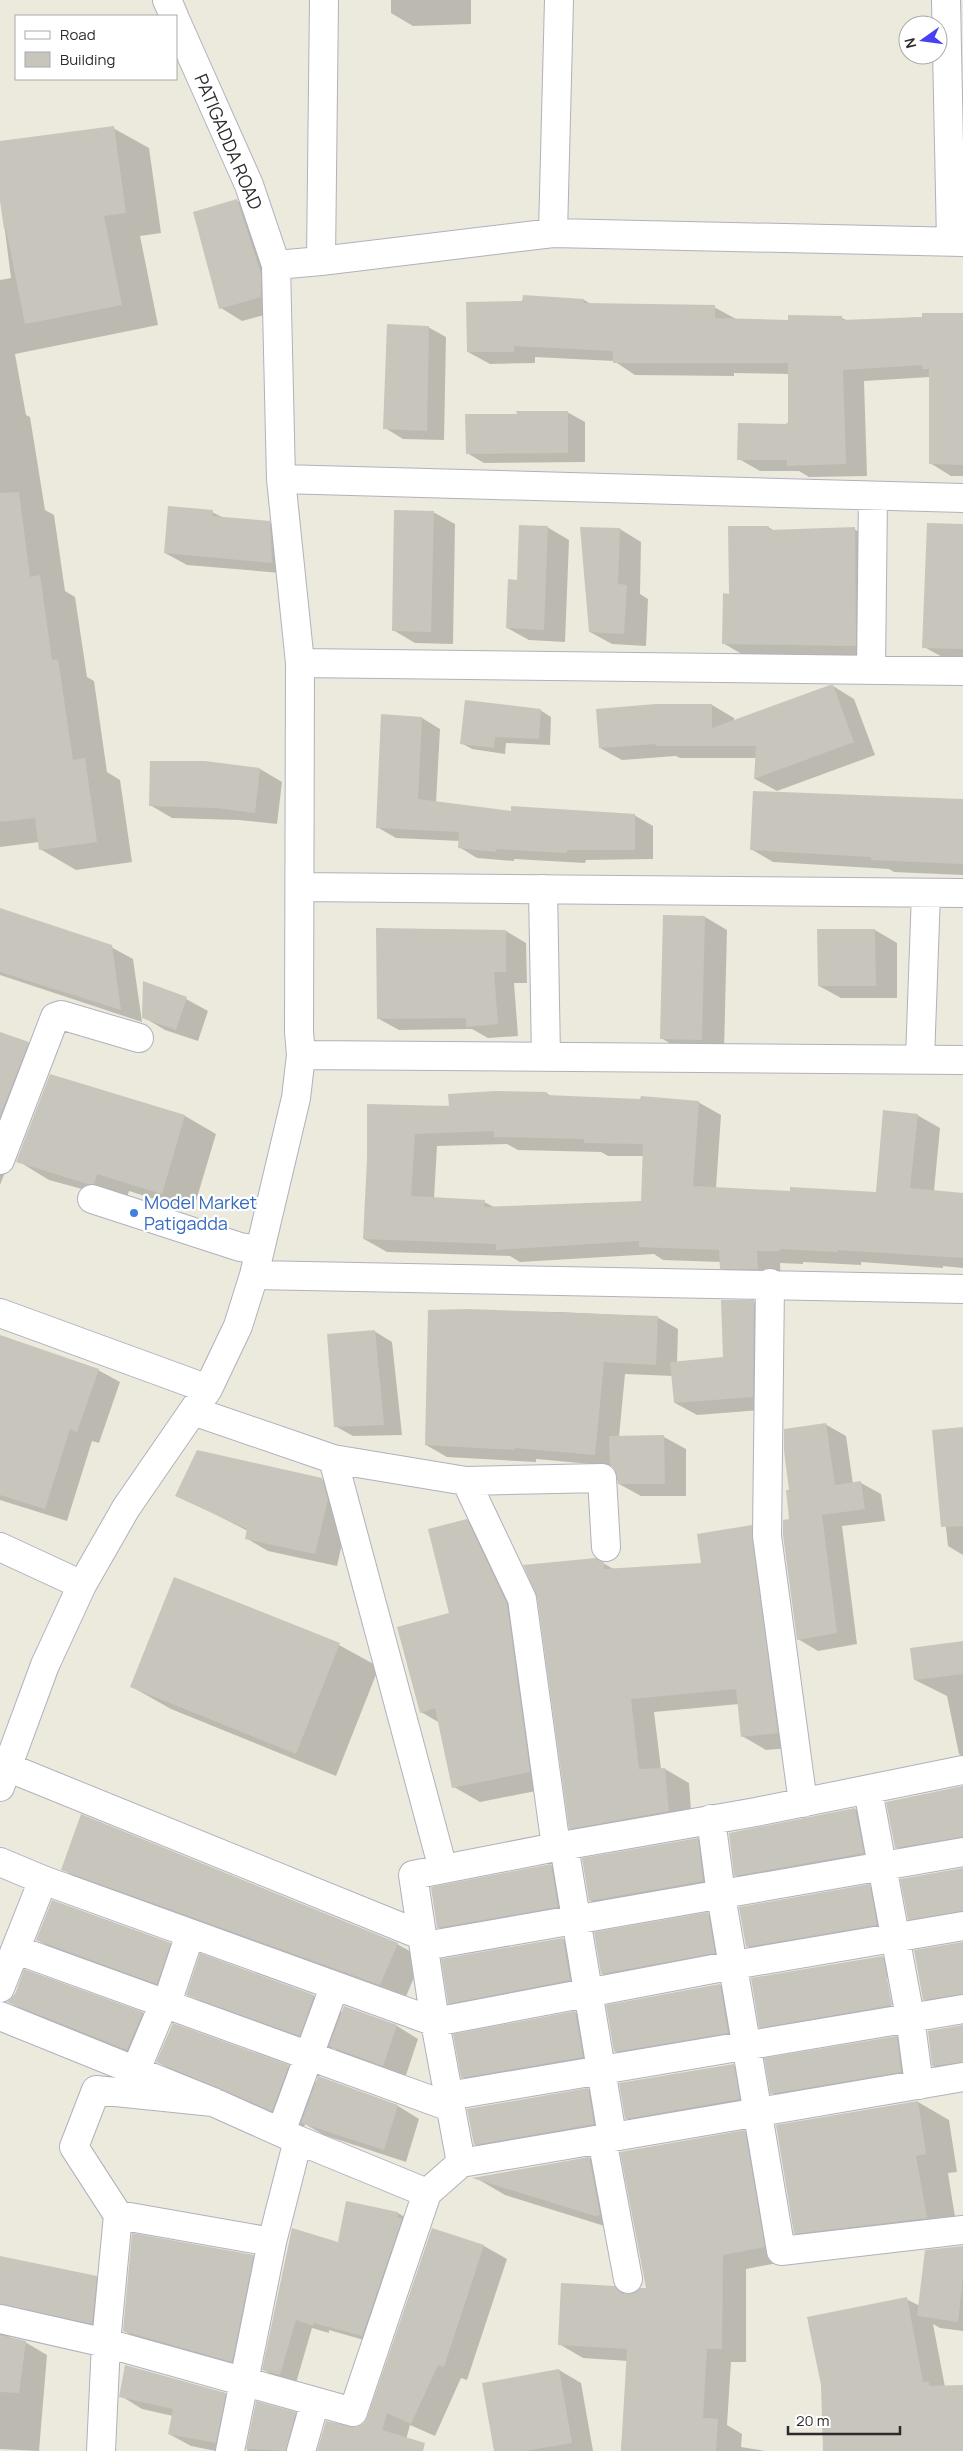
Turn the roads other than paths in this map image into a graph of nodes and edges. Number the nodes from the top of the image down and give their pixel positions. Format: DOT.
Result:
graph roads {
  1 [pos="167,0"];
  2 [pos="324,0"];
  3 [pos="559,0"];
  4 [pos="946,0"];
  5 [pos="174,15"];
  6 [pos="178,26"];
  7 [pos="553,233"];
  8 [pos="957,242"];
  9 [pos="321,261"];
  10 [pos="276,265"];
  11 [pos="281,479"];
  12 [pos="873,496"];
  13 [pos="963,498"];
  14 [pos="300,663"];
  15 [pos="871,670"];
  16 [pos="963,671"];
  17 [pos="301,887"];
  18 [pos="543,889"];
  19 [pos="926,892"];
  20 [pos="963,893"];
  21 [pos="139,1038"];
  22 [pos="300,1055"];
  23 [pos="546,1057"];
  24 [pos="920,1059"];
  25 [pos="963,1060"];
  26 [pos="0,1160"];
  27 [pos="92,1199"];
  28 [pos="257,1262"];
  29 [pos="770,1284"];
  30 [pos="963,1289"];
  31 [pos="0,1314"];
  32 [pos="208,1389"];
  33 [pos="193,1411"];
  34 [pos="333,1459"];
  35 [pos="466,1481"];
  36 [pos="0,1548"];
  37 [pos="606,1548"];
  38 [pos="82,1585"];
  39 [pos="963,1770"];
  40 [pos="4,1777"];
  41 [pos="868,1790"];
  42 [pos="803,1803"];
  43 [pos="711,1819"];
  44 [pos="560,1846"];
  45 [pos="963,1852"];
  46 [pos="0,1862"];
  47 [pos="883,1866"];
  48 [pos="443,1869"];
  49 [pos="43,1880"];
  50 [pos="721,1895"];
  51 [pos="576,1920"];
  52 [pos="963,1926"];
  53 [pos="190,1934"];
  54 [pos="896,1936"];
  55 [pos="424,1941"];
  56 [pos="16,1950"];
  57 [pos="734,1965"];
  58 [pos="334,1987"];
  59 [pos="0,1988"];
  60 [pos="588,1994"];
  61 [pos="164,2003"];
  62 [pos="963,2009"];
  63 [pos="0,2016"];
  64 [pos="910,2017"];
  65 [pos="435,2022"];
  66 [pos="746,2044"];
  67 [pos="308,2054"];
  68 [pos="601,2070"];
  69 [pos="135,2072"];
  70 [pos="963,2077"];
  71 [pos="919,2085"];
  72 [pos="213,2102"];
  73 [pos="449,2102"];
  74 [pos="756,2111"];
  75 [pos="290,2136"];
  76 [pos="607,2137"];
  77 [pos="461,2163"];
  78 [pos="427,2193"];
  79 [pos="118,2214"];
  80 [pos="963,2230"];
  81 [pos="272,2242"];
  82 [pos="628,2279"];
  83 [pos="0,2319"];
  84 [pos="106,2343"];
  85 [pos="243,2380"];
  86 [pos="315,2402"];
  87 [pos="101,2451"];
  88 [pos="230,2451"];
  89 [pos="301,2451"];
  1 -- 5 [label="street"];
  2 -- 9 [label="street"];
  3 -- 7 [label="street"];
  4 -- 8 [label="street"];
  6 -- 10 [label="street, PATIGADDA ROAD"];
  7 -- 8 [label="street"];
  7 -- 9 [label="street"];
  9 -- 10 [label="street"];
  10 -- 11 [label="street, PATIGADDA ROAD"];
  11 -- 12 [label="street"];
  11 -- 14 [label="street, PATIGADDA ROAD"];
  12 -- 13 [label="street"];
  12 -- 15 [label="street"];
  14 -- 15 [label="street"];
  14 -- 17 [label="street, PATIGADDA ROAD"];
  15 -- 16 [label="street"];
  17 -- 18 [label="street"];
  17 -- 22 [label="street, PATIGADDA ROAD"];
  18 -- 19 [label="street"];
  18 -- 23 [label="street"];
  19 -- 20 [label="street"];
  19 -- 24 [label="street"];
  21 -- 26 [label="street"];
  22 -- 23 [label="street"];
  22 -- 28 [label="street, PATIGADDA ROAD"];
  23 -- 24 [label="street"];
  24 -- 25 [label="street"];
  27 -- 28 [label="street"];
  28 -- 29 [label="street"];
  28 -- 32 [label="street, PATIGADDA ROAD"];
  29 -- 30 [label="street"];
  29 -- 42 [label="street"];
  31 -- 32 [label="street"];
  32 -- 33 [label="street, PATIGADDA ROAD"];
  33 -- 34 [label="street"];
  33 -- 38 [label="street, PATIGADDA ROAD"];
  34 -- 35 [label="street"];
  34 -- 48 [label="street"];
  35 -- 37 [label="street"];
  35 -- 44 [label="street"];
  36 -- 38 [label="street"];
  38 -- 40 [label="street, PATIGADDA ROAD"];
  39 -- 41 [label="street"];
  40 -- 55 [label="street"];
  41 -- 42 [label="street"];
  41 -- 47 [label="street"];
  42 -- 43 [label="street"];
  43 -- 44 [label="street"];
  43 -- 50 [label="street"];
  44 -- 48 [label="street"];
  44 -- 51 [label="street"];
  45 -- 47 [label="street"];
  46 -- 49 [label="street"];
  47 -- 50 [label="street"];
  47 -- 54 [label="street"];
  48 -- 55 [label="street"];
  49 -- 53 [label="street"];
  49 -- 56 [label="street"];
  50 -- 51 [label="street"];
  50 -- 57 [label="street"];
  51 -- 55 [label="street"];
  51 -- 60 [label="street"];
  52 -- 54 [label="street"];
  53 -- 58 [label="street"];
  53 -- 61 [label="street"];
  54 -- 57 [label="street"];
  54 -- 64 [label="street"];
  55 -- 65 [label="street"];
  56 -- 59 [label="street"];
  56 -- 61 [label="street"];
  57 -- 60 [label="street"];
  57 -- 66 [label="street"];
  58 -- 65 [label="street"];
  58 -- 67 [label="street"];
  60 -- 65 [label="street"];
  60 -- 68 [label="street"];
  61 -- 67 [label="street"];
  61 -- 69 [label="street"];
  62 -- 64 [label="street"];
  63 -- 69 [label="street"];
  64 -- 66 [label="street"];
  64 -- 71 [label="street"];
  65 -- 73 [label="street"];
  66 -- 68 [label="street"];
  66 -- 74 [label="street"];
  67 -- 73 [label="street"];
  67 -- 75 [label="street"];
  68 -- 73 [label="street"];
  68 -- 76 [label="street"];
  69 -- 72 [label="street"];
  70 -- 71 [label="street"];
  71 -- 74 [label="street"];
  72 -- 75 [label="street"];
  72 -- 79 [label="street"];
  73 -- 77 [label="street"];
  74 -- 76 [label="street"];
  74 -- 80 [label="street"];
  75 -- 78 [label="street"];
  75 -- 81 [label="street"];
  76 -- 77 [label="street"];
  76 -- 82 [label="street"];
  77 -- 78 [label="street"];
  78 -- 86 [label="street"];
  79 -- 81 [label="street"];
  79 -- 84 [label="street"];
  81 -- 85 [label="street"];
  83 -- 84 [label="street"];
  84 -- 85 [label="street"];
  84 -- 87 [label="street"];
  85 -- 86 [label="street"];
  85 -- 88 [label="street"];
  86 -- 89 [label="street"];
}
